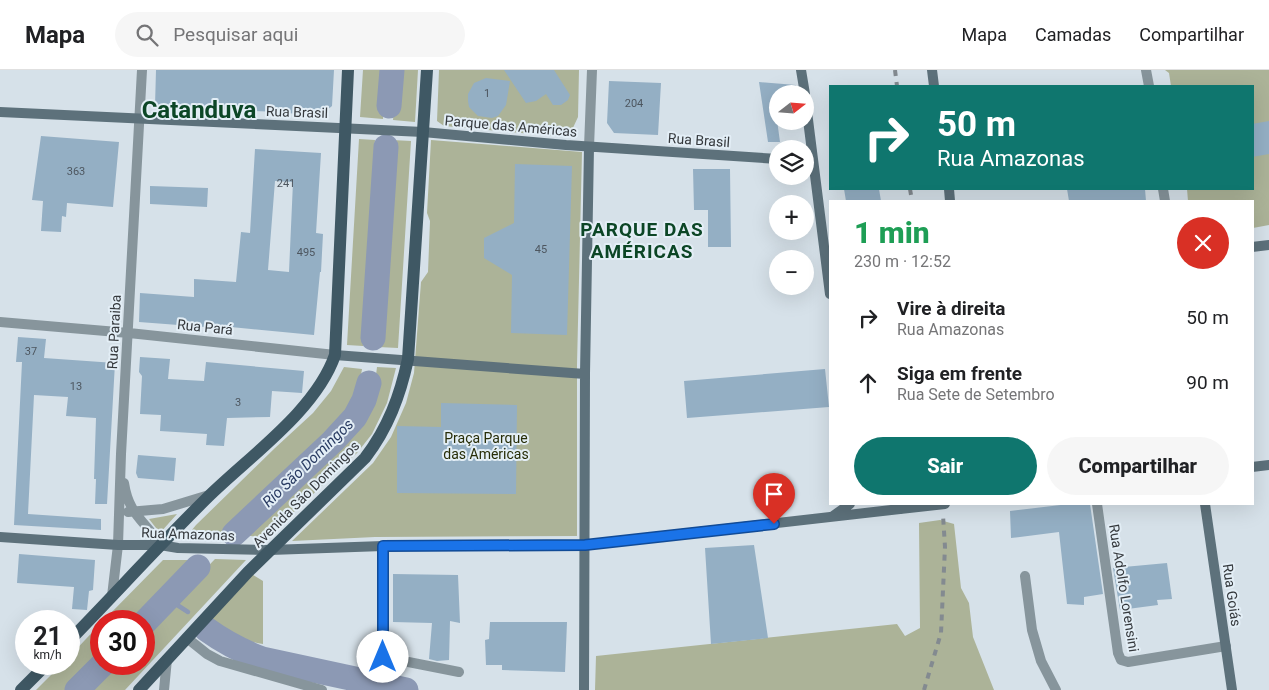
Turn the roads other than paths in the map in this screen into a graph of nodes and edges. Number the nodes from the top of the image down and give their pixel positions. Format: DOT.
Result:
graph roads {
  1 [pos="142,70"];
  2 [pos="348,70"];
  3 [pos="427,70"];
  4 [pos="592,70"];
  5 [pos="801,70"];
  6 [pos="932,70"];
  7 [pos="1146,70"];
  8 [pos="803,85"];
  9 [pos="934,85"];
  10 [pos="1149,85"];
  11 [pos="0,112"];
  12 [pos="140,119"];
  13 [pos="351,128"];
  14 [pos="418,131"];
  15 [pos="589,147"];
  16 [pos="769,158"];
  17 [pos="814,185"];
  18 [pos="1269,244"];
  19 [pos="1254,247"];
  20 [pos="829,287"];
  21 [pos="0,322"];
  22 [pos="128,333"];
  23 [pos="340,355"];
  24 [pos="403,359"];
  25 [pos="585,374"];
  26 [pos="121,454"];
  27 [pos="1269,465"];
  28 [pos="1254,467"];
  29 [pos="210,495"];
  30 [pos="849,505"];
  31 [pos="936,505"];
  32 [pos="1097,505"];
  33 [pos="1205,505"];
  34 [pos="133,512"];
  35 [pos="118,513"];
  36 [pos="830,518"];
  37 [pos="0,537"];
  38 [pos="118,545"];
  39 [pos="160,545"];
  40 [pos="585,545"];
  41 [pos="383,546"];
  42 [pos="270,550"];
  43 [pos="1025,576"];
  44 [pos="112,596"];
  45 [pos="80,629"];
  46 [pos="186,638"];
  47 [pos="1226,646"];
  48 [pos="167,659"];
  49 [pos="459,672"];
  50 [pos="36,675"];
  51 [pos="21,690"];
  52 [pos="139,690"];
  53 [pos="164,690"];
  54 [pos="322,690"];
  55 [pos="584,690"];
  56 [pos="1056,690"];
  57 [pos="1232,690"];
  1 -- 12 [label="street, Rua Paraiba"];
  2 -- 13 [label="main road"];
  3 -- 14 [label="main road, Avenida São Domingos"];
  4 -- 15 [label="street"];
  5 -- 8 [label="street"];
  6 -- 9 [label="street"];
  7 -- 10 [label="street"];
  11 -- 12 [label="street, Rua Brasil"];
  12 -- 13 [label="street, Rua Brasil"];
  12 -- 22 [label="street, Rua Paraiba"];
  13 -- 14 [label="street, Rua Brasil"];
  13 -- 23 [label="main road"];
  14 -- 15 [label="street, Parque das Américas"];
  14 -- 24 [label="main road, Avenida São Domingos"];
  15 -- 16 [label="street, Rua Brasil"];
  15 -- 25 [label="street, Parque das Américas"];
  17 -- 20 [label="street"];
  18 -- 19 [label="street"];
  21 -- 22 [label="street, Rua Pará"];
  22 -- 23 [label="street, Rua Pará"];
  22 -- 26 [label="street, Rua Paraiba"];
  23 -- 24 [label="street, Rua Pará"];
  23 -- 29 [label="main road"];
  24 -- 25 [label="street"];
  24 -- 42 [label="main road, Avenida São Domingos"];
  25 -- 40 [label="street, Parque das Américas"];
  26 -- 34 [label="street"];
  26 -- 35 [label="street, Rua Paraiba"];
  27 -- 28 [label="street"];
  29 -- 34 [label="street"];
  29 -- 39 [label="main road"];
  30 -- 36 [label="street"];
  31 -- 36 [label="street, Rua Amazonas, bridge"];
  32 -- 47 [label="street, Rua Adolfo Lorensini"];
  33 -- 47 [label="street, Rua Goiás"];
  34 -- 35 [label="street"];
  34 -- 39 [label="street"];
  35 -- 38 [label="street, Rua Paraiba"];
  36 -- 40 [label="street, Rua Amazonas"];
  37 -- 38 [label="street, Rua Amazonas"];
  38 -- 39 [label="street, Rua Amazonas"];
  38 -- 44 [label="street, Rua Paraiba"];
  39 -- 42 [label="street, Rua Amazonas"];
  39 -- 44 [label="main road"];
  40 -- 41 [label="street, Rua Amazonas"];
  40 -- 55 [label="street, Parque das Américas"];
  41 -- 42 [label="street, Rua Amazonas"];
  41 -- 49 [label="street"];
  42 -- 46 [label="main road, Avenida São Domingos"];
  43 -- 56 [label="street"];
  44 -- 45 [label="main road"];
  46 -- 48 [label="main road, Avenida São Domingos"];
  46 -- 54 [label="street"];
  47 -- 57 [label="street, Rua Goiás"];
  48 -- 52 [label="main road, Avenida São Domingos"];
  48 -- 53 [label="street"];
  50 -- 51 [label="main road"];
}
